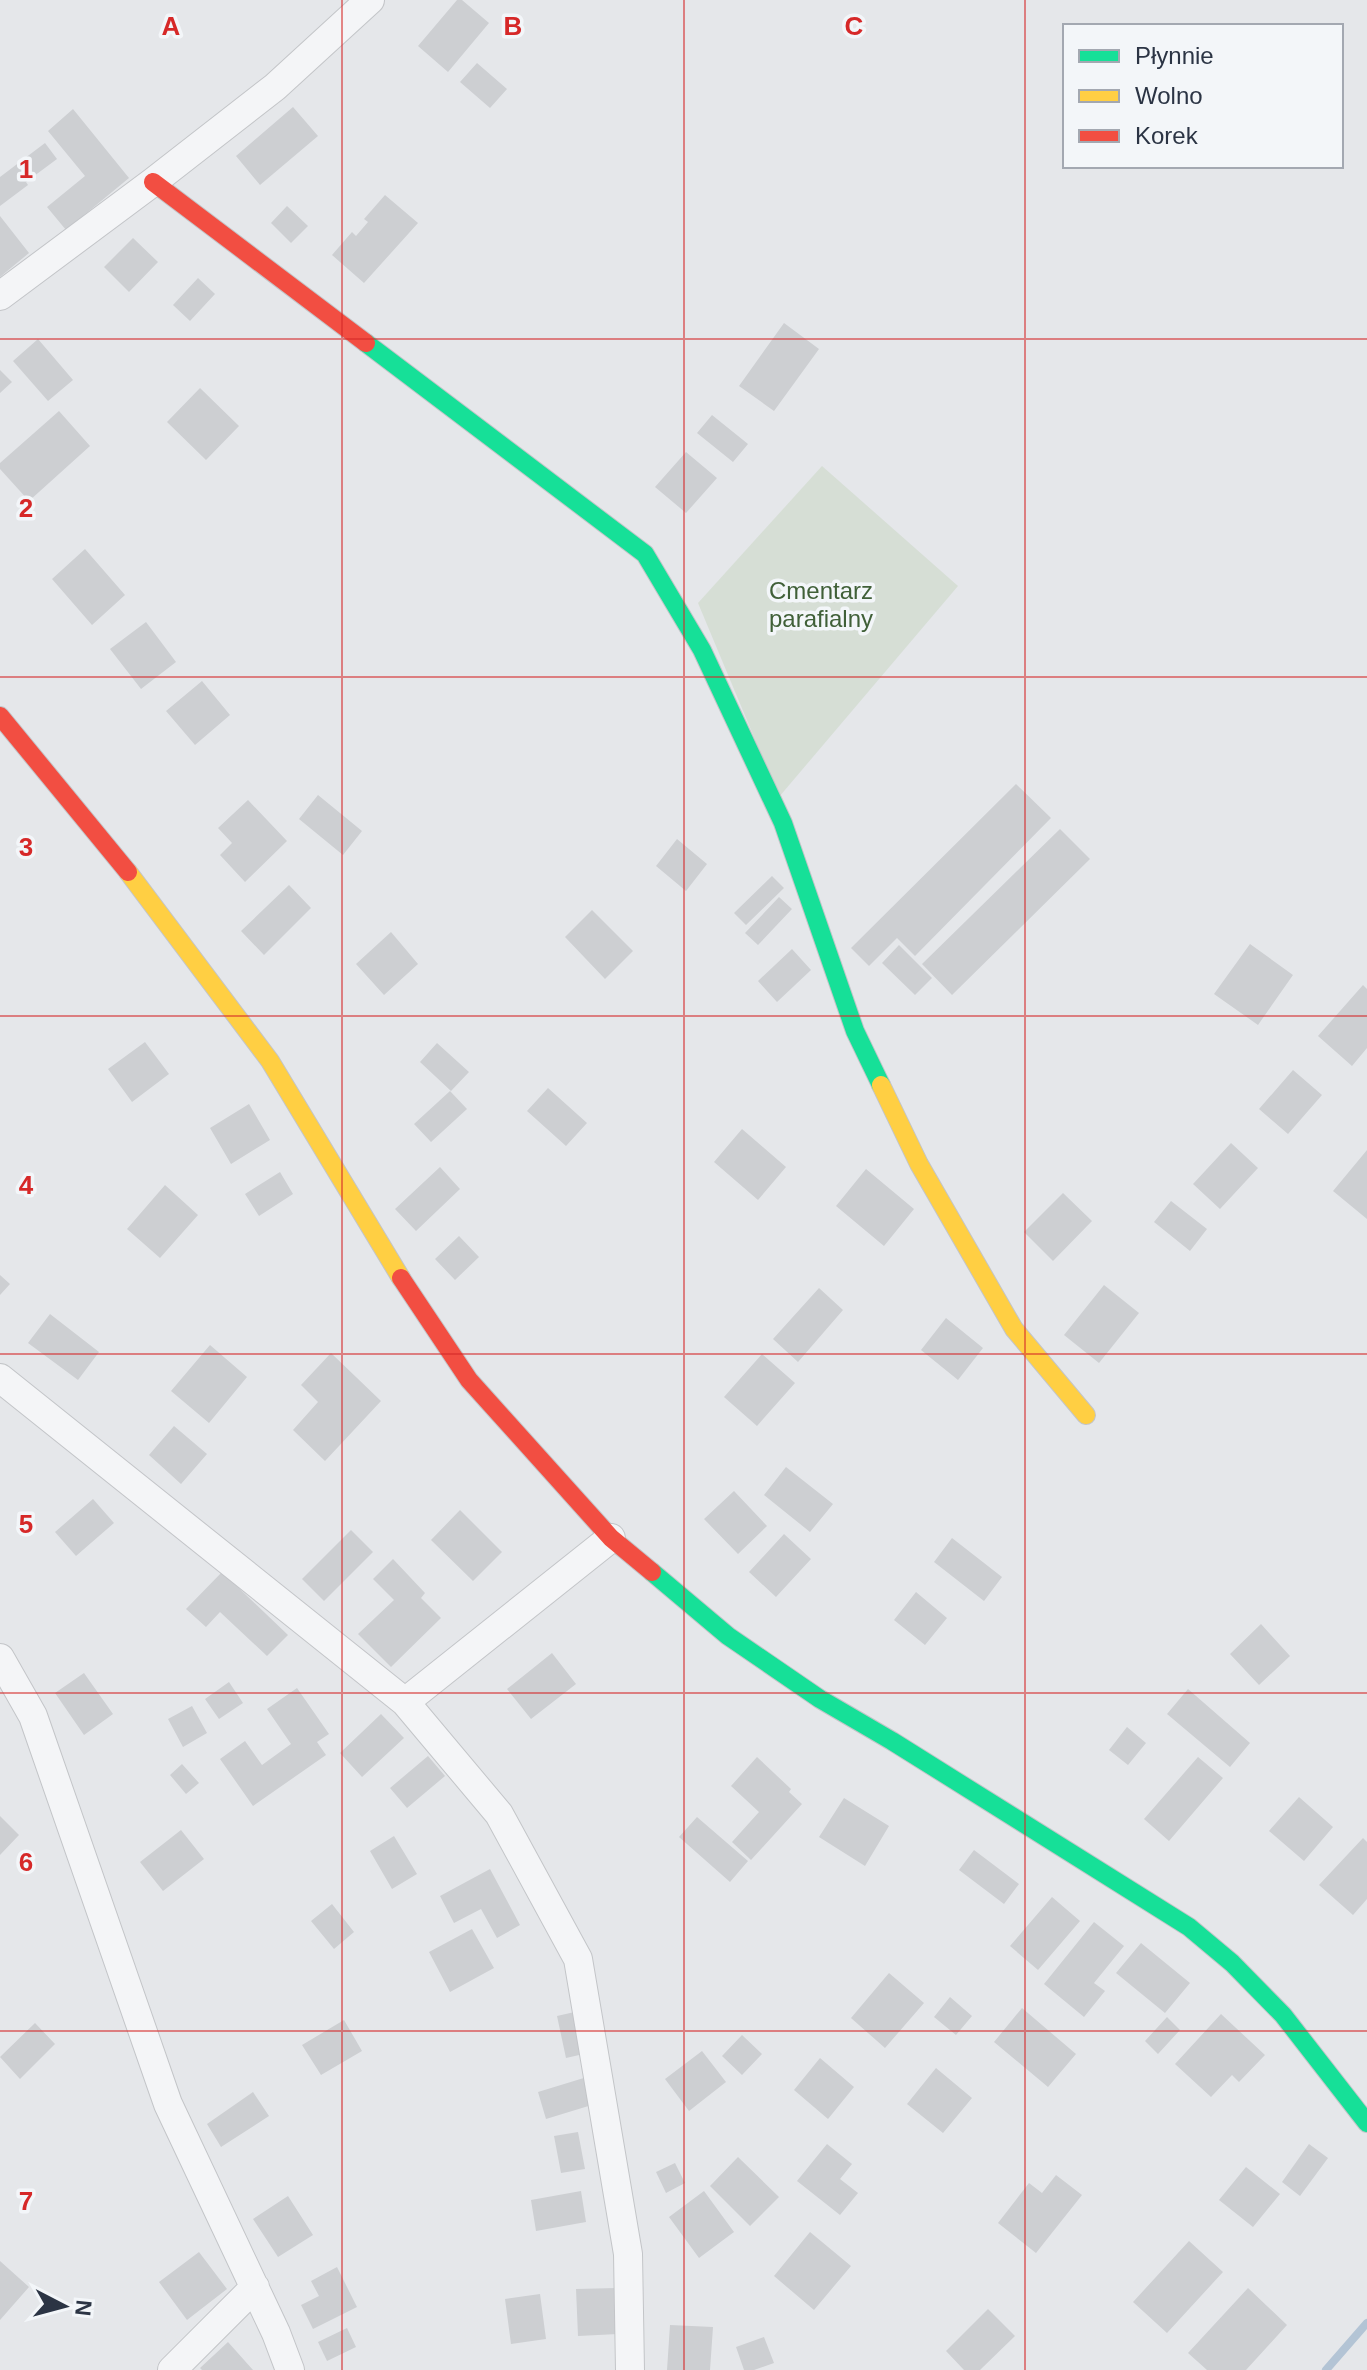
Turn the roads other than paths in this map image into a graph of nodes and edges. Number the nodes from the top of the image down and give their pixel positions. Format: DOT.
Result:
graph roads {
  1 [pos="370,0"];
  2 [pos="153,182"];
  3 [pos="0,296"];
  4 [pos="0,716"];
  5 [pos="0,1378"];
  6 [pos="1086,1415"];
  7 [pos="611,1538"];
  8 [pos="0,1658"];
  9 [pos="405,1702"];
  10 [pos="1367,2123"];
  11 [pos="255,2287"];
  12 [pos="172,2370"];
  13 [pos="290,2370"];
  14 [pos="630,2370"];
  1 -- 2 [label="street"];
  2 -- 3 [label="street"];
  2 -- 6 [label="street"];
  4 -- 7 [label="street"];
  5 -- 9 [label="street"];
  7 -- 9 [label="street"];
  7 -- 10 [label="street"];
  8 -- 11 [label="street"];
  9 -- 14 [label="street"];
  11 -- 12 [label="street"];
  11 -- 13 [label="street"];
}
